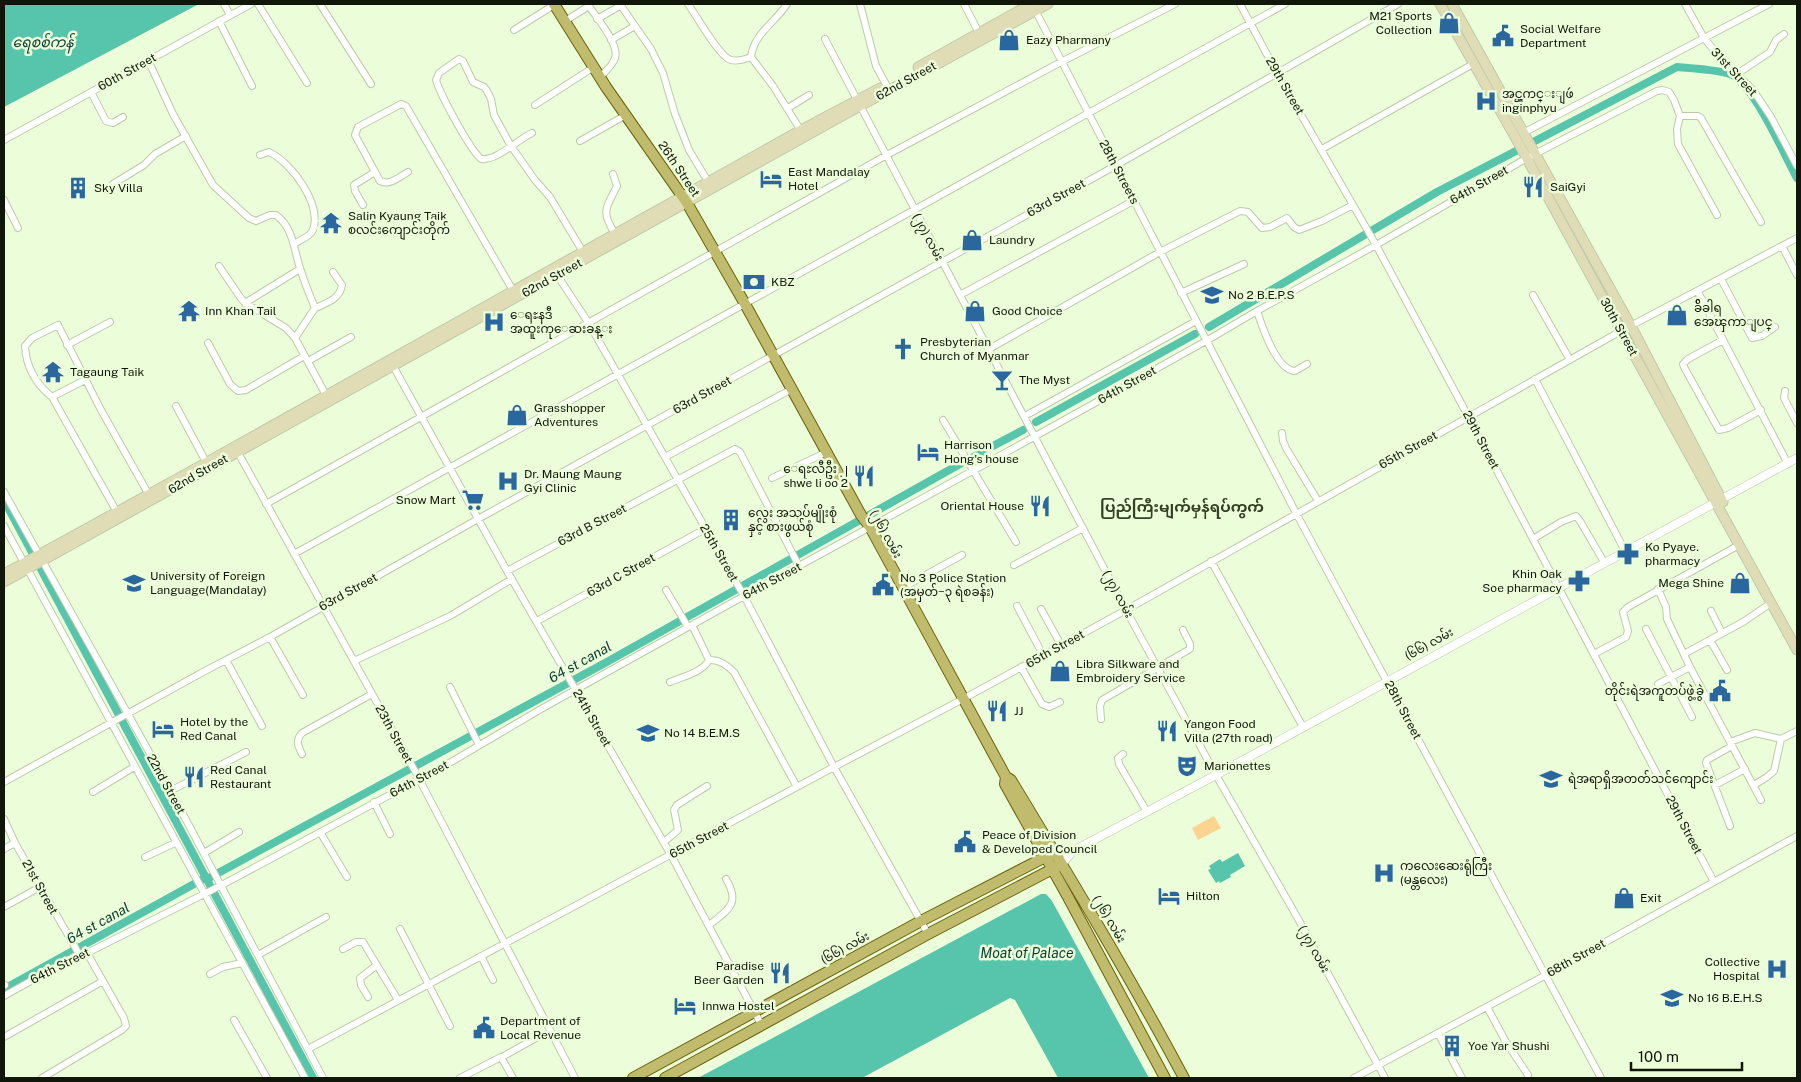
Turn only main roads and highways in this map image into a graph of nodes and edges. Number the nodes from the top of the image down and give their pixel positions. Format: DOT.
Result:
graph roads {
  1 [pos="554,4"];
  2 [pos="1048,4"];
  3 [pos="1440,4"];
  4 [pos="1452,4"];
  5 [pos="1033,6"];
  6 [pos="1523,138"];
  7 [pos="1529,153"];
  8 [pos="685,200"];
  9 [pos="555,272"];
  10 [pos="774,355"];
  11 [pos="1670,410"];
  12 [pos="236,449"];
  13 [pos="1719,501"];
  14 [pos="119,514"];
  15 [pos="26,566"];
  16 [pos="4,574"];
  17 [pos="4,582"];
  18 [pos="1797,645"];
  19 [pos="1006,777"];
  20 [pos="1054,852"];
  21 [pos="1044,857"];
  22 [pos="1062,864"];
  23 [pos="1052,869"];
  24 [pos="633,1078"];
  25 [pos="665,1078"];
  26 [pos="1165,1078"];
  27 [pos="1184,1078"];
  1 -- 8 [label="main road, 26th Street"];
  2 -- 5 [label="main road, 62nd Street"];
  3 -- 6 [label="main road, 30th Street"];
  4 -- 6 [label="main road, 30th Street"];
  5 -- 8 [label="main road, 62nd Street"];
  6 -- 7 [label="main road, 30th Street"];
  7 -- 11 [label="main road, 30th Street"];
  7 -- 11 [label="main road, 30th Street"];
  8 -- 9 [label="main road, 62nd Street"];
  8 -- 9 [label="main road, 62nd Street"];
  8 -- 10 [label="main road, 26th Street"];
  9 -- 12 [label="main road, 62nd Street"];
  10 -- 19 [label="main road, (၂၆) လမ်း"];
  11 -- 13 [label="main road, 30th Street"];
  12 -- 14 [label="main road, 62nd Street"];
  12 -- 14 [label="main road, 62nd Street"];
  13 -- 18 [label="main road, 30th Street"];
  13 -- 18 [label="main road, 30th Street"];
  14 -- 15 [label="main road, 62nd Street"];
  15 -- 16 [label="main road, 62nd Street"];
  15 -- 17 [label="main road, 62nd Street"];
  19 -- 20 [label="main road, (၂၆) လမ်း"];
  19 -- 21 [label="main road, (၂၆) လမ်း"];
  20 -- 21 [label="main road, (၆၆) လမ်း"];
  20 -- 22 [label="main road, (၂၆) လမ်း"];
  21 -- 23 [label="main road, (၂၆) လမ်း"];
  21 -- 24 [label="main road, (၆၆) လမ်း"];
  22 -- 23 [label="main road, (၆၆) လမ်း"];
  22 -- 27 [label="main road, (၂၆) လမ်း"];
  23 -- 25 [label="main road, (၆၆) လမ်း"];
  23 -- 26 [label="main road, (၂၆) လမ်း"];
}
